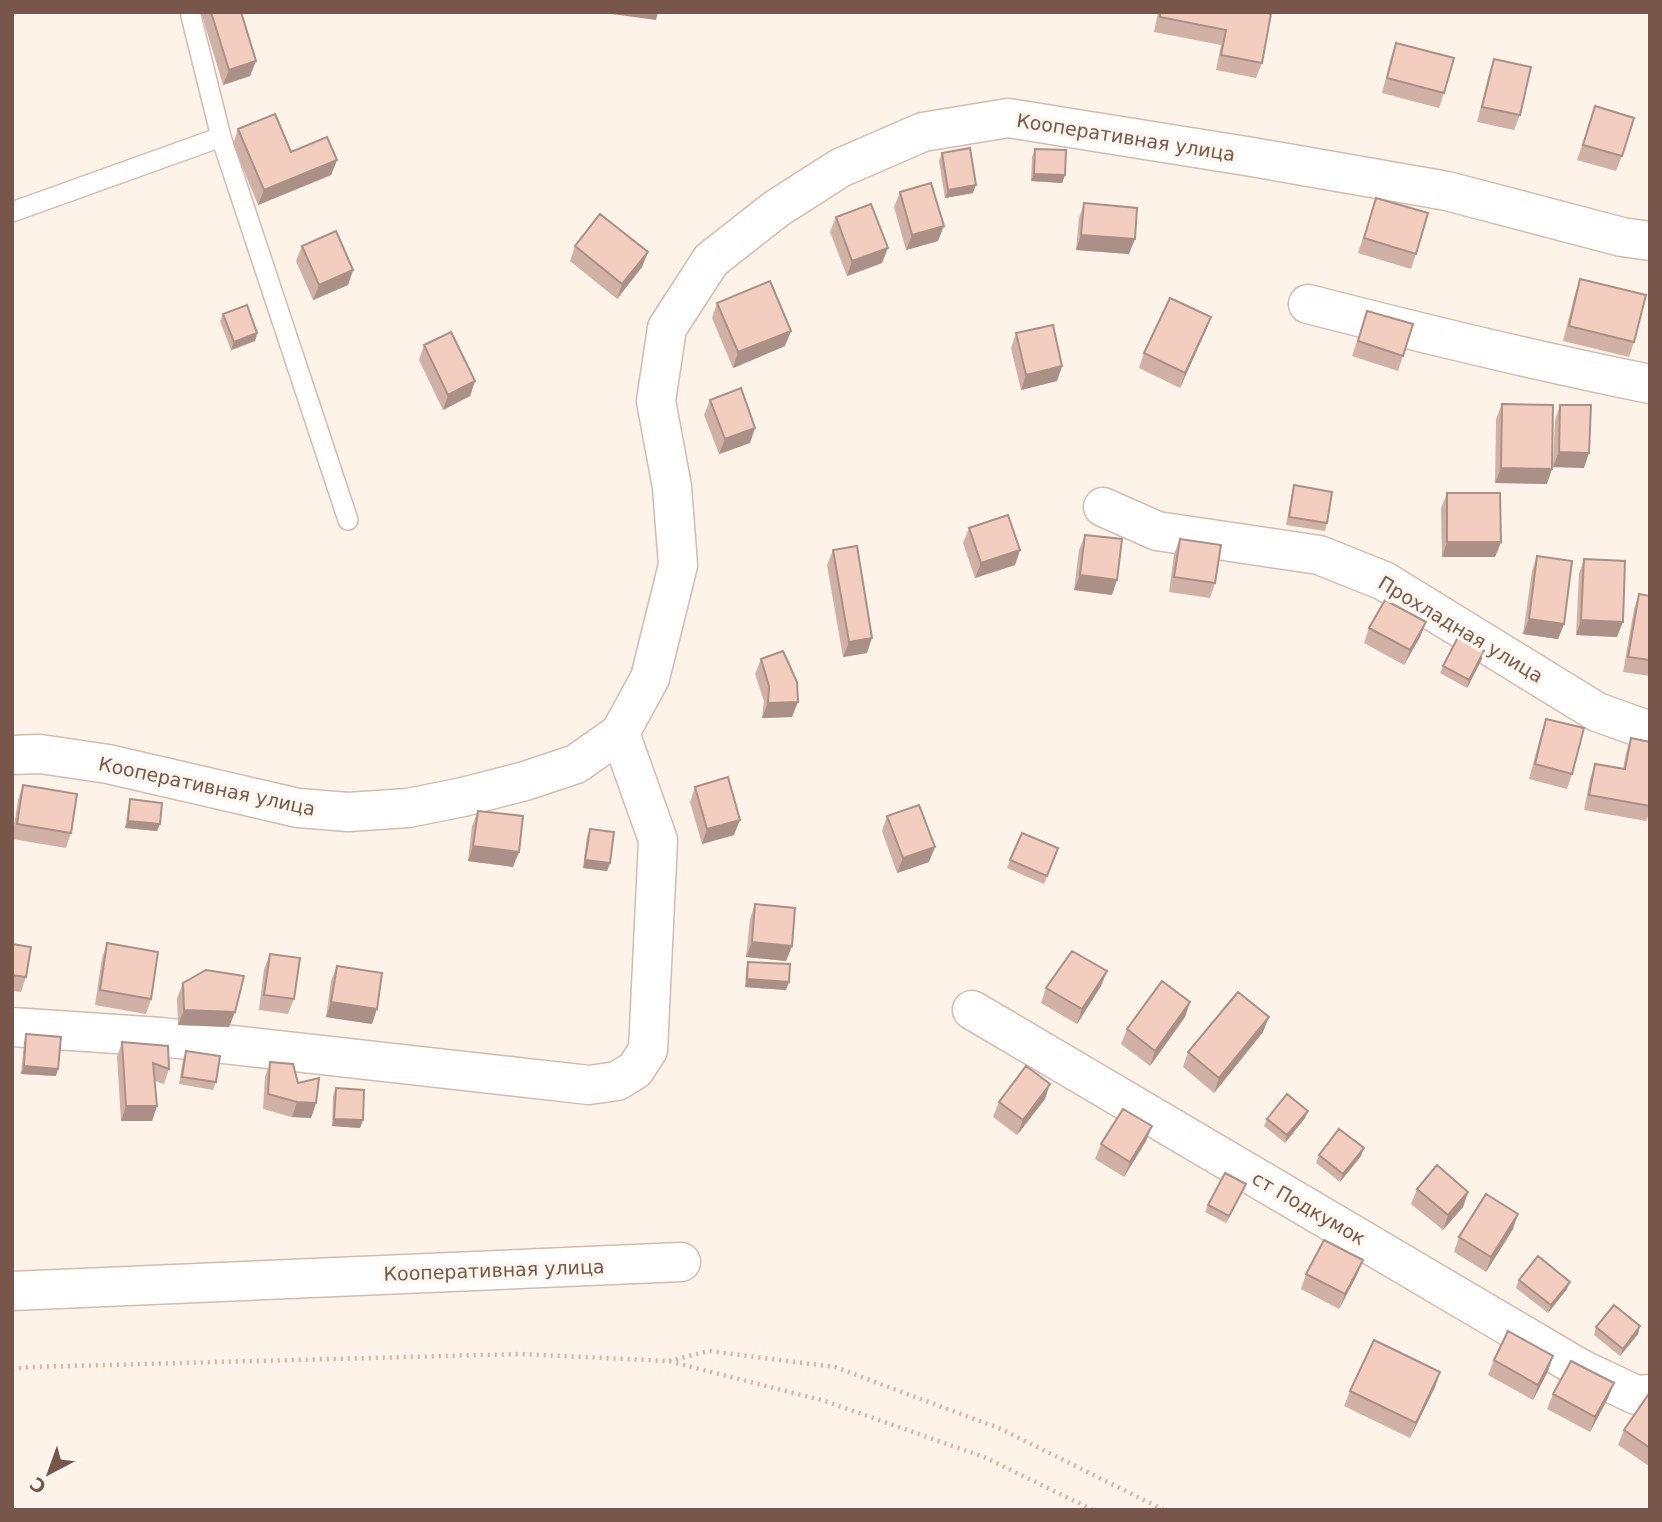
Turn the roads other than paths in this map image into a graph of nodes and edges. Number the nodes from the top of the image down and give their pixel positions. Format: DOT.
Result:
graph roads {
  1 [pos="190,12"];
  2 [pos="221,137"];
  3 [pos="12,212"];
  4 [pos="1650,240"];
  5 [pos="1308,304"];
  6 [pos="1650,384"];
  7 [pos="1103,507"];
  8 [pos="348,520"];
  9 [pos="1650,731"];
  10 [pos="620,733"];
  11 [pos="12,755"];
  12 [pos="972,1010"];
  13 [pos="12,1027"];
  14 [pos="681,1262"];
  15 [pos="12,1291"];
  16 [pos="1650,1394"];
  1 -- 2 [label="lane"];
  2 -- 3 [label="lane"];
  2 -- 8 [label="lane"];
  4 -- 10 [label="street, Кооперативная улица"];
  5 -- 6 [label="street"];
  7 -- 9 [label="street, Прохладная улица"];
  10 -- 11 [label="street, Кооперативная улица"];
  10 -- 13 [label="street"];
  12 -- 16 [label="street, ст Подкумок"];
  14 -- 15 [label="street, Кооперативная улица"];
}
